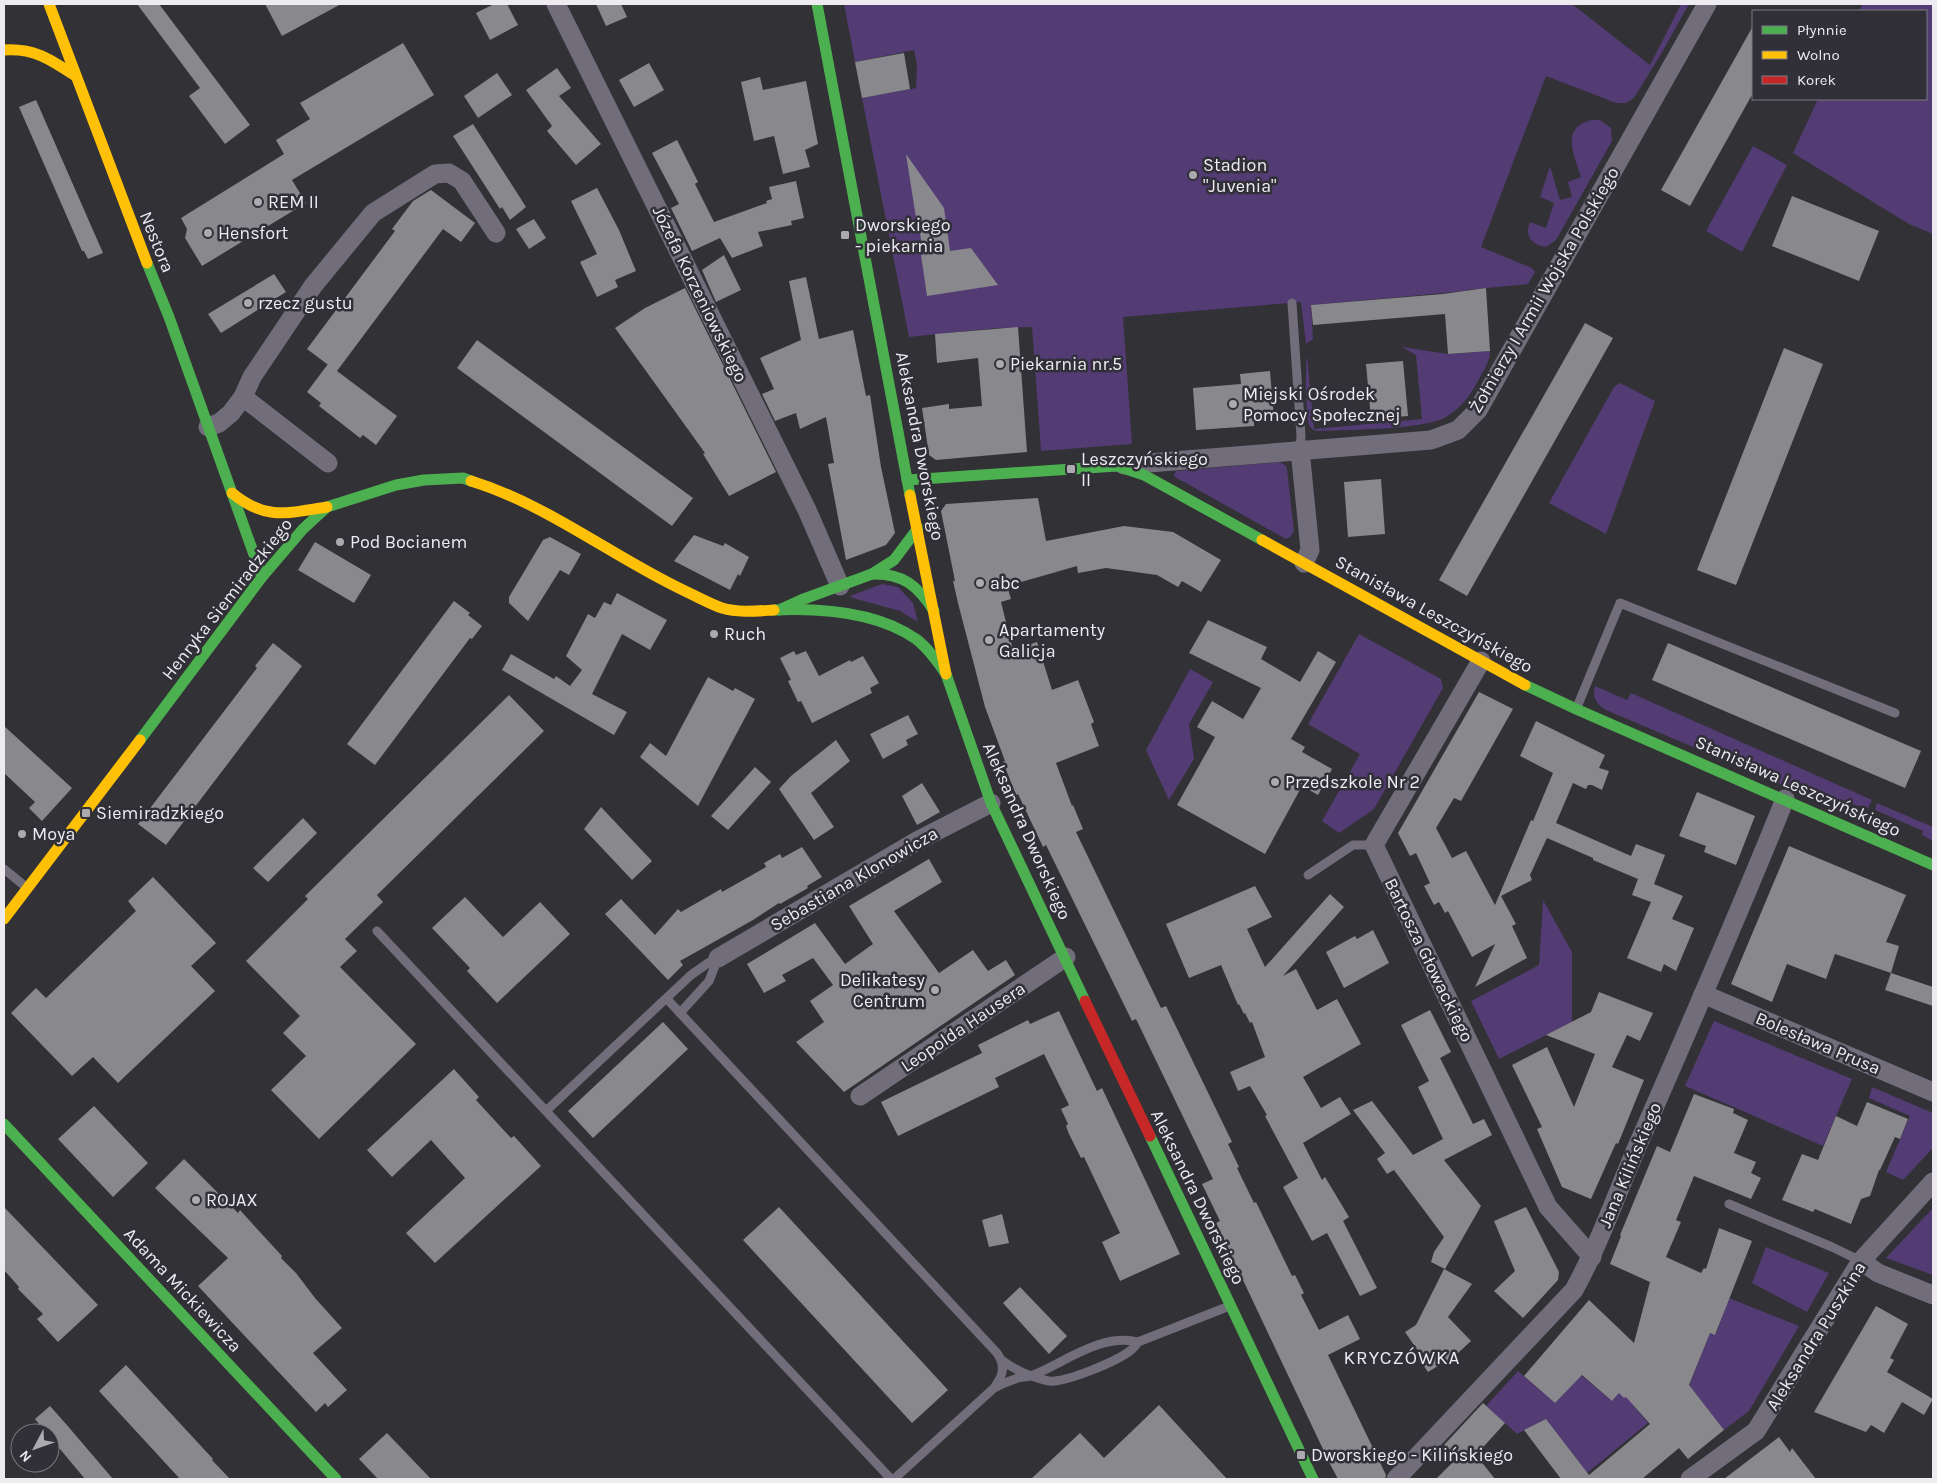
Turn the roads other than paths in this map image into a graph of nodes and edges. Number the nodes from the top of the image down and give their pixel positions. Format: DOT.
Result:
graph roads {
  1 [pos="49,4"];
  2 [pos="556,4"];
  3 [pos="817,4"];
  4 [pos="1707,4"];
  5 [pos="4,50"];
  6 [pos="74,75"];
  7 [pos="496,233"];
  8 [pos="1292,303"];
  9 [pos="242,398"];
  10 [pos="208,427"];
  11 [pos="1300,450"];
  12 [pos="328,463"];
  13 [pos="1117,466"];
  14 [pos="907,480"];
  15 [pos="232,493"];
  16 [pos="327,508"];
  17 [pos="918,528"];
  18 [pos="1304,563"];
  19 [pos="872,574"];
  20 [pos="262,577"];
  21 [pos="840,586"];
  22 [pos="778,610"];
  23 [pos="936,614"];
  24 [pos="1481,662"];
  25 [pos="946,674"];
  26 [pos="1576,708"];
  27 [pos="1895,713"];
  28 [pos="1785,799"];
  29 [pos="992,803"];
  30 [pos="1374,845"];
  31 [pos="1933,865"];
  32 [pos="4,869"];
  33 [pos="1308,875"];
  34 [pos="28,888"];
  35 [pos="4,919"];
  36 [pos="377,930"];
  37 [pos="1066,957"];
  38 [pos="718,958"];
  39 [pos="1703,994"];
  40 [pos="666,999"];
  41 [pos="680,1013"];
  42 [pos="1933,1092"];
  43 [pos="860,1096"];
  44 [pos="546,1111"];
  45 [pos="4,1124"];
  46 [pos="1933,1182"];
  47 [pos="1730,1204"];
  48 [pos="1592,1256"];
  49 [pos="1861,1261"];
  50 [pos="1933,1295"];
  51 [pos="1230,1306"];
  52 [pos="1138,1342"];
  53 [pos="1002,1361"];
  54 [pos="1032,1375"];
  55 [pos="994,1388"];
  56 [pos="336,1479"];
  57 [pos="892,1479"];
  58 [pos="1313,1479"];
  59 [pos="1396,1479"];
  60 [pos="1690,1479"];
  1 -- 6 [label="street, Nestora"];
  2 -- 21 [label="street, Józefa Korzeniowskiego"];
  3 -- 14 [label="street, Aleksandra Dworskiego"];
  4 -- 11 [label="street, Żołnierzy I Armii Wojska Polskiego"];
  5 -- 6 [label="street"];
  6 -- 10 [label="street, Nestora"];
  7 -- 9 [label="street"];
  8 -- 11 [label="lane"];
  9 -- 10 [label="street"];
  9 -- 12 [label="street"];
  10 -- 15 [label="street, Nestora"];
  11 -- 13 [label="street, Żołnierzy I Armii Wojska Polskiego"];
  11 -- 18 [label="street"];
  13 -- 14 [label="street, Stanisława Leszczyńskiego"];
  13 -- 18 [label="street, Stanisława Leszczyńskiego"];
  14 -- 17 [label="street, Aleksandra Dworskiego"];
  15 -- 16 [label="street"];
  15 -- 20 [label="street, Nestora"];
  16 -- 20 [label="street, Henryka Siemiradzkiego"];
  16 -- 22 [label="street, Henryka Siemiradzkiego"];
  17 -- 19 [label="street"];
  17 -- 23 [label="street, Aleksandra Dworskiego"];
  18 -- 24 [label="street, Stanisława Leszczyńskiego"];
  19 -- 21 [label="street"];
  19 -- 23 [label="street"];
  20 -- 34 [label="street, Henryka Siemiradzkiego"];
  21 -- 22 [label="street"];
  22 -- 25 [label="street, Henryka Siemiradzkiego"];
  23 -- 25 [label="street, Aleksandra Dworskiego"];
  24 -- 26 [label="street, Stanisława Leszczyńskiego"];
  24 -- 30 [label="street"];
  25 -- 29 [label="street, Aleksandra Dworskiego"];
  26 -- 27 [label="lane"];
  26 -- 28 [label="street, Stanisława Leszczyńskiego"];
  28 -- 31 [label="street, Stanisława Leszczyńskiego"];
  28 -- 39 [label="street, Jana Kilińskiego"];
  29 -- 37 [label="street, Aleksandra Dworskiego"];
  29 -- 38 [label="street, Sebastiana Klonowicza"];
  30 -- 33 [label="lane"];
  30 -- 48 [label="street, Bartosza Głowackiego"];
  32 -- 34 [label="lane"];
  34 -- 35 [label="street, Henryka Siemiradzkiego"];
  36 -- 44 [label="lane"];
  37 -- 43 [label="street, Leopolda Hausera"];
  37 -- 51 [label="street, Aleksandra Dworskiego"];
  38 -- 40 [label="lane"];
  38 -- 41 [label="lane"];
  39 -- 42 [label="street, Bolesława Prusa"];
  39 -- 48 [label="street, Jana Kilińskiego"];
  40 -- 41 [label="lane"];
  40 -- 44 [label="lane"];
  41 -- 53 [label="lane"];
  44 -- 57 [label="lane"];
  45 -- 56 [label="street, Adama Mickiewicza"];
  46 -- 49 [label="street, Aleksandra Puszkina"];
  47 -- 49 [label="lane"];
  48 -- 59 [label="street, Jana Kilińskiego"];
  49 -- 50 [label="street"];
  49 -- 60 [label="street, Aleksandra Puszkina"];
  51 -- 52 [label="lane"];
  51 -- 58 [label="street, Aleksandra Dworskiego"];
  52 -- 54 [label="lane"];
  52 -- 54 [label="lane"];
  53 -- 54 [label="lane"];
  53 -- 55 [label="lane"];
  54 -- 55 [label="lane"];
  55 -- 57 [label="lane"];
}
